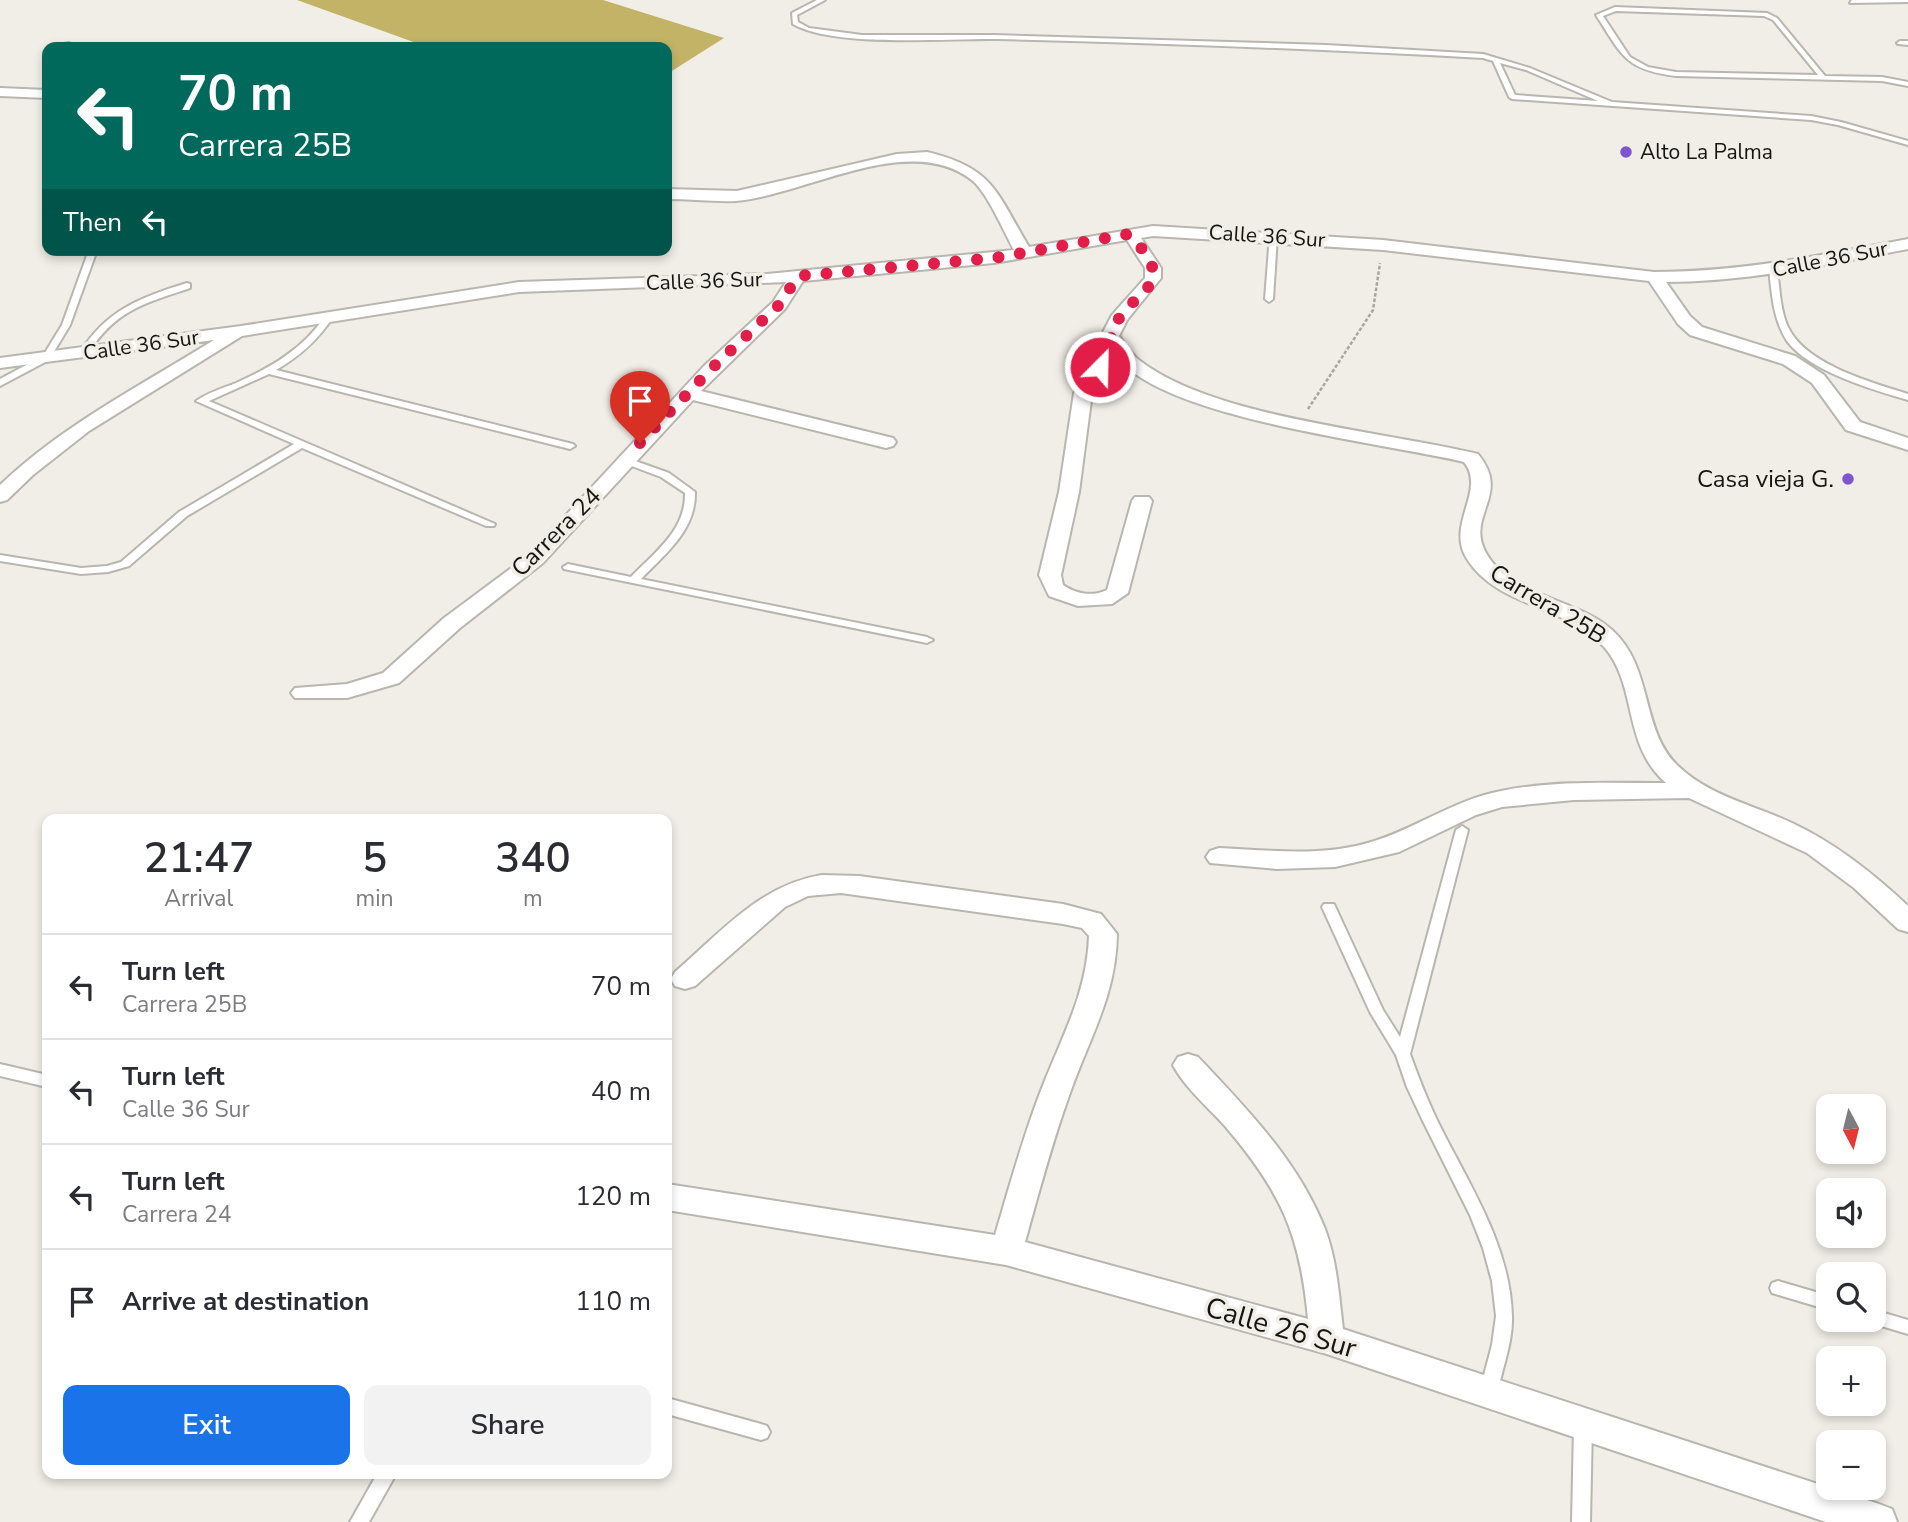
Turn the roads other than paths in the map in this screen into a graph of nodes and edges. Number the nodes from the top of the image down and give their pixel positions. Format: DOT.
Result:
graph roads {
  1 [pos="822,0"];
  2 [pos="1908,0"];
  3 [pos="1852,2"];
  4 [pos="1495,59"];
  5 [pos="1823,77"];
  6 [pos="1908,84"];
  7 [pos="0,93"];
  8 [pos="42,94"];
  9 [pos="1613,104"];
  10 [pos="1908,143"];
  11 [pos="672,194"];
  12 [pos="1129,234"];
  13 [pos="1273,237"];
  14 [pos="1908,244"];
  15 [pos="1025,254"];
  16 [pos="91,256"];
  17 [pos="1773,270"];
  18 [pos="798,276"];
  19 [pos="1654,277"];
  20 [pos="187,286"];
  21 [pos="1269,299"];
  22 [pos="329,317"];
  23 [pos="241,331"];
  24 [pos="1116,350"];
  25 [pos="84,353"];
  26 [pos="46,358"];
  27 [pos="0,363"];
  28 [pos="268,371"];
  29 [pos="0,383"];
  30 [pos="688,393"];
  31 [pos="1908,397"];
  32 [pos="886,442"];
  33 [pos="1908,444"];
  34 [pos="300,445"];
  35 [pos="570,446"];
  36 [pos="624,460"];
  37 [pos="0,496"];
  38 [pos="1142,501"];
  39 [pos="490,524"];
  40 [pos="0,558"];
  41 [pos="568,567"];
  42 [pos="634,580"];
  43 [pos="927,640"];
  44 [pos="303,693"];
  45 [pos="1694,790"];
  46 [pos="1462,830"];
  47 [pos="1219,857"];
  48 [pos="1329,907"];
  49 [pos="1908,922"];
  50 [pos="685,979"];
  51 [pos="1403,1054"];
  52 [pos="1188,1065"];
  53 [pos="0,1070"];
  54 [pos="42,1080"];
  55 [pos="672,1198"];
  56 [pos="1006,1251"];
  57 [pos="1778,1288"];
  58 [pos="1816,1299"];
  59 [pos="1886,1321"];
  60 [pos="1908,1327"];
  61 [pos="1327,1339"];
  62 [pos="1488,1394"];
  63 [pos="672,1407"];
  64 [pos="1583,1426"];
  65 [pos="761,1432"];
  66 [pos="384,1479"];
  67 [pos="1812,1511"];
  68 [pos="359,1522"];
  69 [pos="1581,1522"];
  70 [pos="1879,1522"];
  1 -- 4 [label="lane"];
  2 -- 3 [label="lane"];
  4 -- 9 [label="lane"];
  4 -- 9 [label="lane"];
  5 -- 5 [label="lane"];
  5 -- 6 [label="lane"];
  7 -- 8 [label="street"];
  9 -- 10 [label="lane"];
  11 -- 15 [label="street"];
  12 -- 13 [label="street, Calle 36 Sur"];
  12 -- 15 [label="street, Calle 36 Sur"];
  12 -- 24 [label="street"];
  13 -- 19 [label="street, Calle 36 Sur"];
  13 -- 21 [label="lane"];
  14 -- 17 [label="street, Calle 36 Sur"];
  15 -- 18 [label="street, Calle 36 Sur"];
  16 -- 26 [label="lane"];
  17 -- 19 [label="street, Calle 36 Sur"];
  17 -- 31 [label="lane"];
  18 -- 22 [label="street, Calle 36 Sur"];
  18 -- 30 [label="street, Carrera 24"];
  19 -- 33 [label="street"];
  20 -- 25 [label="lane"];
  22 -- 23 [label="street, Calle 36 Sur"];
  22 -- 28 [label="lane"];
  23 -- 25 [label="street, Calle 36 Sur"];
  23 -- 37 [label="street"];
  24 -- 38 [label="street"];
  24 -- 45 [label="street, Carrera 25B"];
  25 -- 26 [label="street, Calle 36 Sur"];
  26 -- 27 [label="street, Calle 36 Sur"];
  26 -- 29 [label="lane"];
  28 -- 34 [label="lane"];
  28 -- 35 [label="lane"];
  30 -- 32 [label="street"];
  30 -- 36 [label="street, Carrera 24"];
  34 -- 39 [label="lane"];
  34 -- 40 [label="lane"];
  36 -- 42 [label="lane"];
  36 -- 44 [label="street, Carrera 24"];
  41 -- 42 [label="lane"];
  42 -- 43 [label="lane"];
  45 -- 47 [label="street"];
  45 -- 49 [label="street, Carrera 25B"];
  46 -- 51 [label="lane"];
  48 -- 51 [label="lane"];
  50 -- 56 [label="street"];
  51 -- 62 [label="lane"];
  52 -- 61 [label="street"];
  53 -- 54 [label="lane"];
  55 -- 56 [label="street, Calle 26 Sur"];
  56 -- 61 [label="street, Calle 26 Sur"];
  57 -- 58 [label="lane"];
  59 -- 60 [label="lane"];
  61 -- 62 [label="street, Calle 26 Sur"];
  62 -- 64 [label="street, Calle 26 Sur"];
  63 -- 65 [label="lane"];
  64 -- 67 [label="street, Calle 26 Sur"];
  64 -- 69 [label="lane"];
  66 -- 68 [label="lane"];
  67 -- 70 [label="street, Calle 26 Sur"];
}
